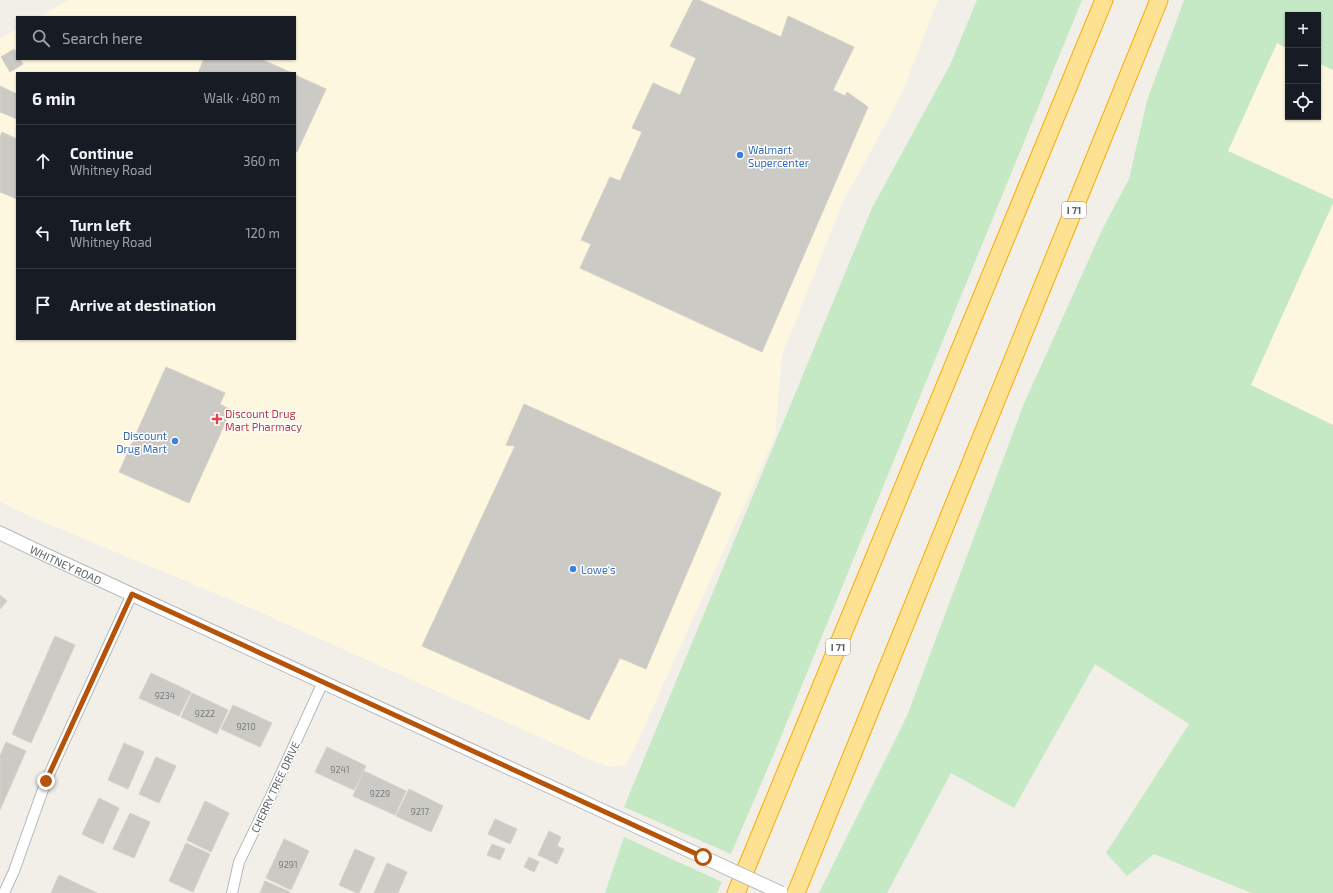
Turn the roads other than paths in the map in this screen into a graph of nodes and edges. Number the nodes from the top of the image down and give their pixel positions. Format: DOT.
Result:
graph roads {
  1 [pos="1104,0"];
  2 [pos="1159,0"];
  3 [pos="0,533"];
  4 [pos="132,594"];
  5 [pos="323,682"];
  6 [pos="4,893"];
  7 [pos="232,893"];
  8 [pos="736,893"];
  9 [pos="781,893"];
  10 [pos="796,893"];
  1 -- 8 [label="highway, I 71"];
  2 -- 10 [label="highway, I 71"];
  3 -- 4 [label="street, WHITNEY ROAD"];
  4 -- 5 [label="street, WHITNEY ROAD"];
  4 -- 6 [label="street"];
  5 -- 7 [label="street, CHERRY TREE DRIVE"];
  5 -- 9 [label="street, WHITNEY ROAD, bridge"];
}
